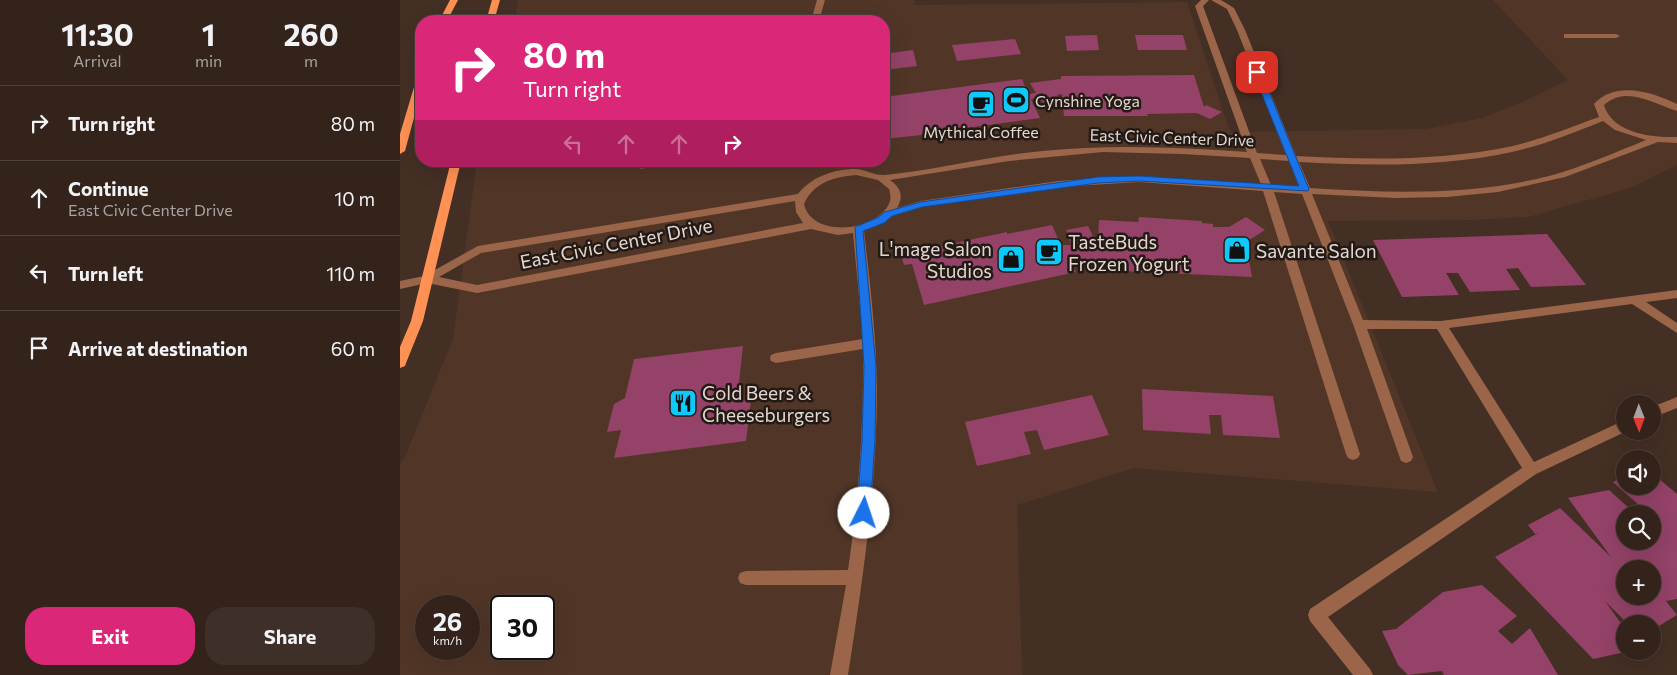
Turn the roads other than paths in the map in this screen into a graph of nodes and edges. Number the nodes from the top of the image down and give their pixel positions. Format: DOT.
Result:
graph roads {
  1 [pos="454,0"];
  2 [pos="496,0"];
  3 [pos="822,0"];
  4 [pos="1205,0"];
  5 [pos="1215,0"];
  6 [pos="446,15"];
  7 [pos="492,15"];
  8 [pos="817,15"];
  9 [pos="1567,36"];
  10 [pos="1616,36"];
  11 [pos="415,98"];
  12 [pos="1677,108"];
  13 [pos="1604,118"];
  14 [pos="1655,140"];
  15 [pos="1675,142"];
  16 [pos="400,152"];
  17 [pos="1253,155"];
  18 [pos="1291,158"];
  19 [pos="455,167"];
  20 [pos="838,167"];
  21 [pos="840,173"];
  22 [pos="884,178"];
  23 [pos="1267,187"];
  24 [pos="1305,189"];
  25 [pos="802,197"];
  26 [pos="889,214"];
  27 [pos="812,225"];
  28 [pos="858,229"];
  29 [pos="427,279"];
  30 [pos="400,285"];
  31 [pos="1677,294"];
  32 [pos="1634,300"];
  33 [pos="1359,324"];
  34 [pos="1441,325"];
  35 [pos="1677,329"];
  36 [pos="869,343"];
  37 [pos="776,358"];
  38 [pos="400,363"];
  39 [pos="1677,402"];
  40 [pos="1661,409"];
  41 [pos="1616,430"];
  42 [pos="1353,454"];
  43 [pos="1406,457"];
  44 [pos="1531,470"];
  45 [pos="856,577"];
  46 [pos="746,578"];
  47 [pos="839,675"];
  48 [pos="1364,675"];
  1 -- 6 [label="main road"];
  2 -- 7 [label="main road"];
  3 -- 8 [label="street"];
  4 -- 17 [label="street"];
  5 -- 18 [label="street"];
  9 -- 10 [label="street"];
  11 -- 16 [label="main road"];
  12 -- 13 [label="street"];
  13 -- 14 [label="street"];
  13 -- 18 [label="street, East Civic Center Drive"];
  14 -- 15 [label="street"];
  14 -- 24 [label="street"];
  17 -- 18 [label="street, East Civic Center Drive"];
  17 -- 22 [label="street, East Civic Center Drive"];
  17 -- 23 [label="street"];
  18 -- 24 [label="street"];
  19 -- 29 [label="main road"];
  20 -- 21 [label="street"];
  21 -- 22 [label="street"];
  21 -- 25 [label="street"];
  22 -- 26 [label="street"];
  23 -- 24 [label="street"];
  23 -- 26 [label="street"];
  23 -- 42 [label="street"];
  24 -- 33 [label="street"];
  25 -- 27 [label="street"];
  25 -- 29 [label="street, East Civic Center Drive"];
  26 -- 28 [label="street"];
  27 -- 28 [label="street"];
  27 -- 29 [label="street, East Civic Center Drive"];
  28 -- 36 [label="street"];
  29 -- 30 [label="street, East Civic Center Drive"];
  29 -- 38 [label="main road"];
  31 -- 32 [label="street"];
  32 -- 34 [label="street"];
  32 -- 35 [label="street"];
  33 -- 34 [label="street"];
  33 -- 43 [label="street"];
  34 -- 44 [label="street"];
  36 -- 37 [label="street"];
  36 -- 45 [label="street"];
  39 -- 40 [label="street"];
  41 -- 44 [label="street"];
  44 -- 48 [label="street"];
  45 -- 46 [label="street"];
  45 -- 47 [label="street"];
}
